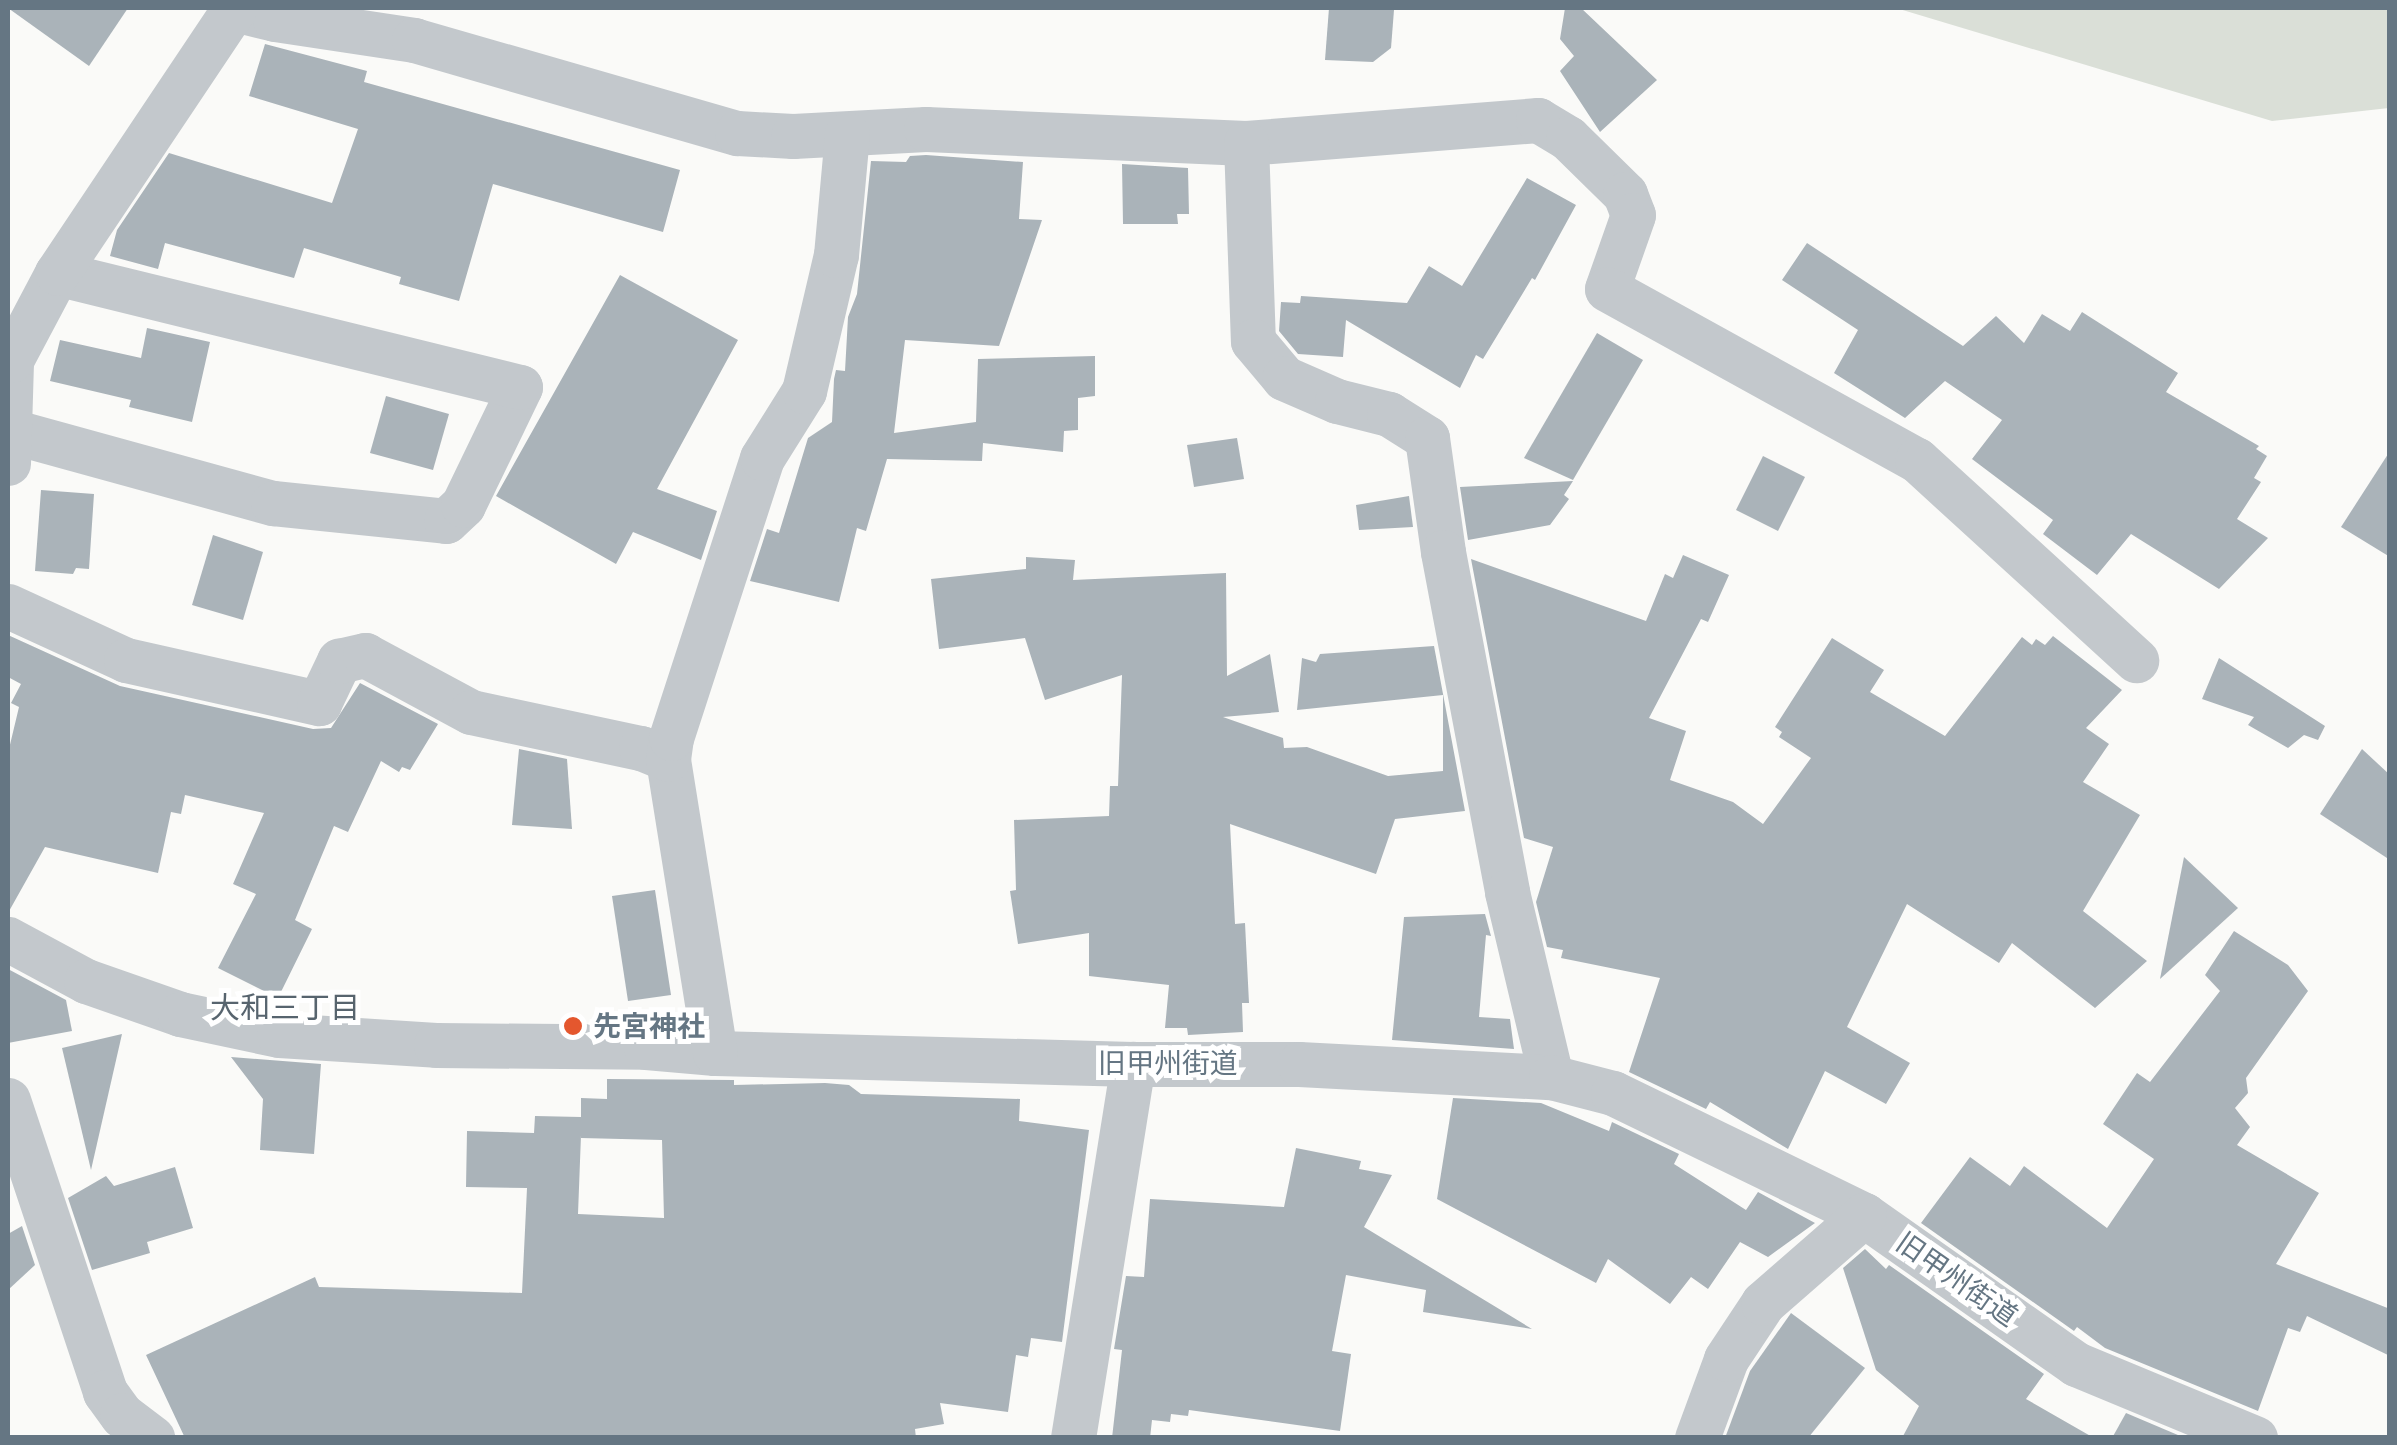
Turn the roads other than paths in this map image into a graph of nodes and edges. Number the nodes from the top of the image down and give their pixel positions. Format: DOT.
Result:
graph roads {
  1 [pos="232,8"];
  2 [pos="847,134"];
  3 [pos="1246,143"];
  4 [pos="57,274"];
  5 [pos="9,447"];
  6 [pos="8,606"];
  7 [pos="2136,660"];
  8 [pos="668,759"];
  9 [pos="8,938"];
  10 [pos="715,1053"];
  11 [pos="1133,1064"];
  12 [pos="1551,1077"];
  13 [pos="8,1100"];
  14 [pos="1864,1215"];
  15 [pos="152,1438"];
  16 [pos="1073,1438"];
  17 [pos="1697,1438"];
  18 [pos="2254,1438"];
  1 -- 2 [label="street"];
  1 -- 4 [label="street"];
  2 -- 3 [label="street"];
  2 -- 8 [label="street"];
  3 -- 7 [label="street"];
  3 -- 12 [label="street"];
  4 -- 5 [label="street"];
  4 -- 5 [label="street"];
  6 -- 8 [label="street"];
  8 -- 10 [label="street"];
  9 -- 10 [label="street, 旧甲州街道"];
  10 -- 11 [label="street, 旧甲州街道"];
  11 -- 12 [label="street, 旧甲州街道"];
  11 -- 16 [label="street"];
  12 -- 14 [label="street, 旧甲州街道"];
  13 -- 15 [label="street"];
  14 -- 17 [label="street"];
  14 -- 18 [label="street, 旧甲州街道"];
}
